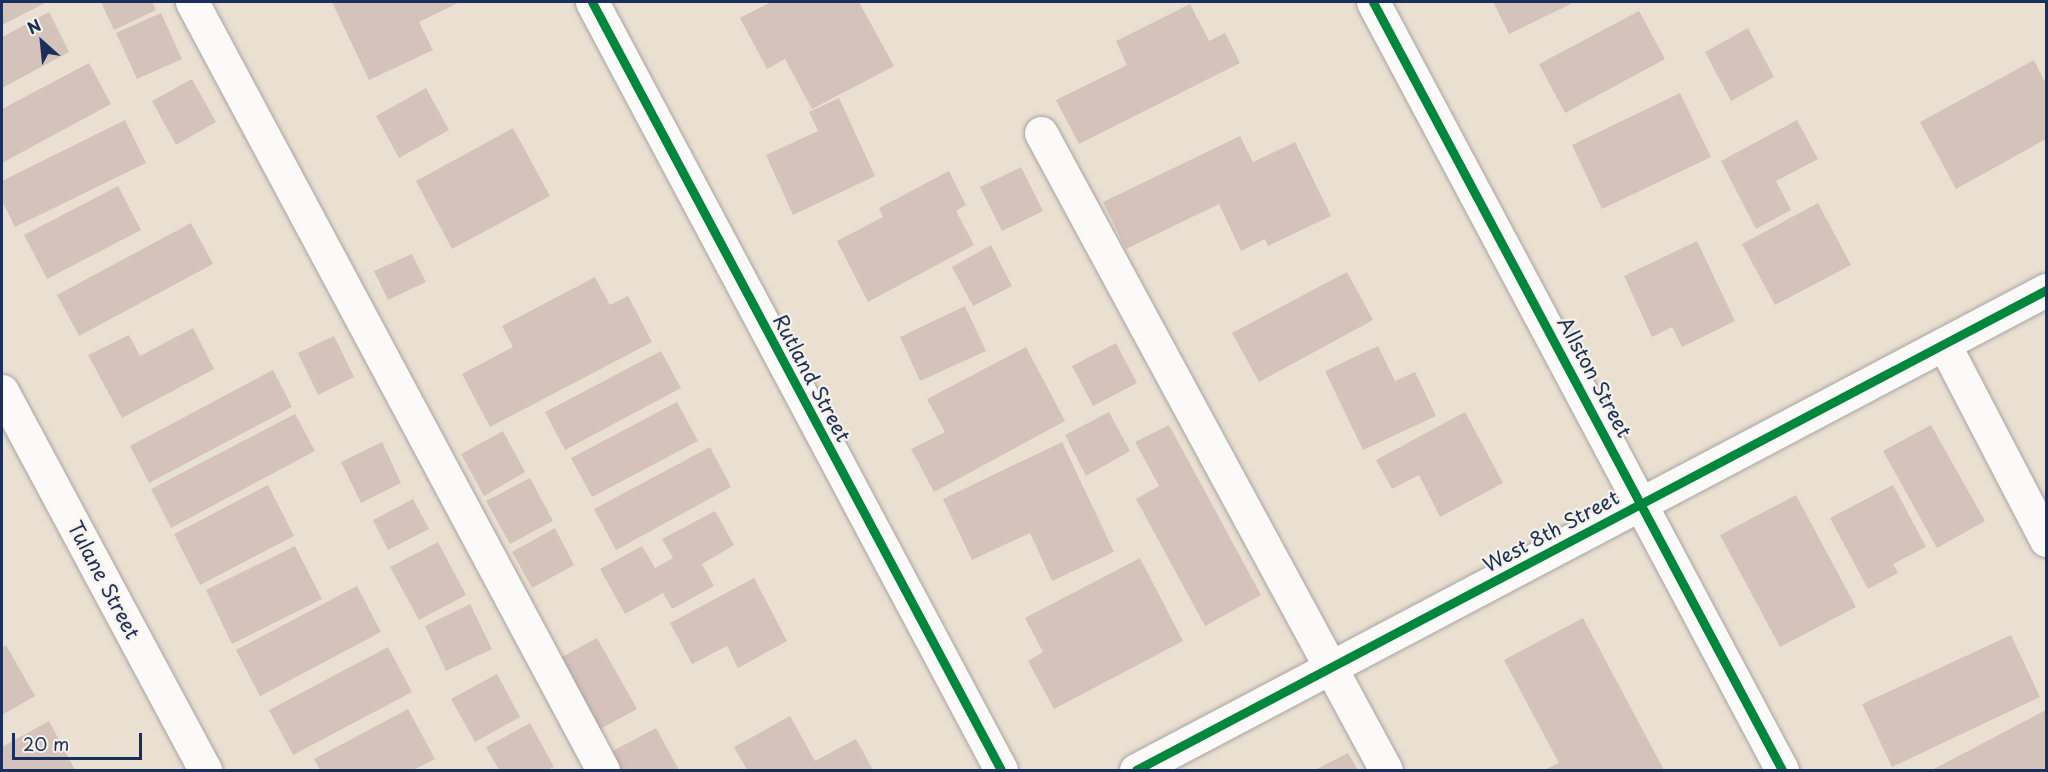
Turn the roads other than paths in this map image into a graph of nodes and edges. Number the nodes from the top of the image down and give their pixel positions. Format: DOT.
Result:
graph roads {
  1 [pos="192,2"];
  2 [pos="592,2"];
  3 [pos="1374,2"];
  4 [pos="1041,133"];
  5 [pos="2046,290"];
  6 [pos="1944,344"];
  7 [pos="2,391"];
  8 [pos="1642,503"];
  9 [pos="2046,540"];
  10 [pos="1332,667"];
  11 [pos="205,771"];
  12 [pos="603,771"];
  13 [pos="1001,771"];
  14 [pos="1136,771"];
  15 [pos="1386,771"];
  16 [pos="1782,771"];
  1 -- 12 [label="street"];
  2 -- 13 [label="street, Rutland Street"];
  3 -- 8 [label="street, Allston Street"];
  4 -- 10 [label="street"];
  5 -- 6 [label="street, West 8th Street"];
  6 -- 8 [label="street, West 8th Street"];
  6 -- 9 [label="street"];
  7 -- 11 [label="street, Tulane Street"];
  8 -- 10 [label="street, West 8th Street"];
  8 -- 16 [label="street, Allston Street"];
  10 -- 14 [label="street, West 8th Street"];
  10 -- 15 [label="street"];
}
